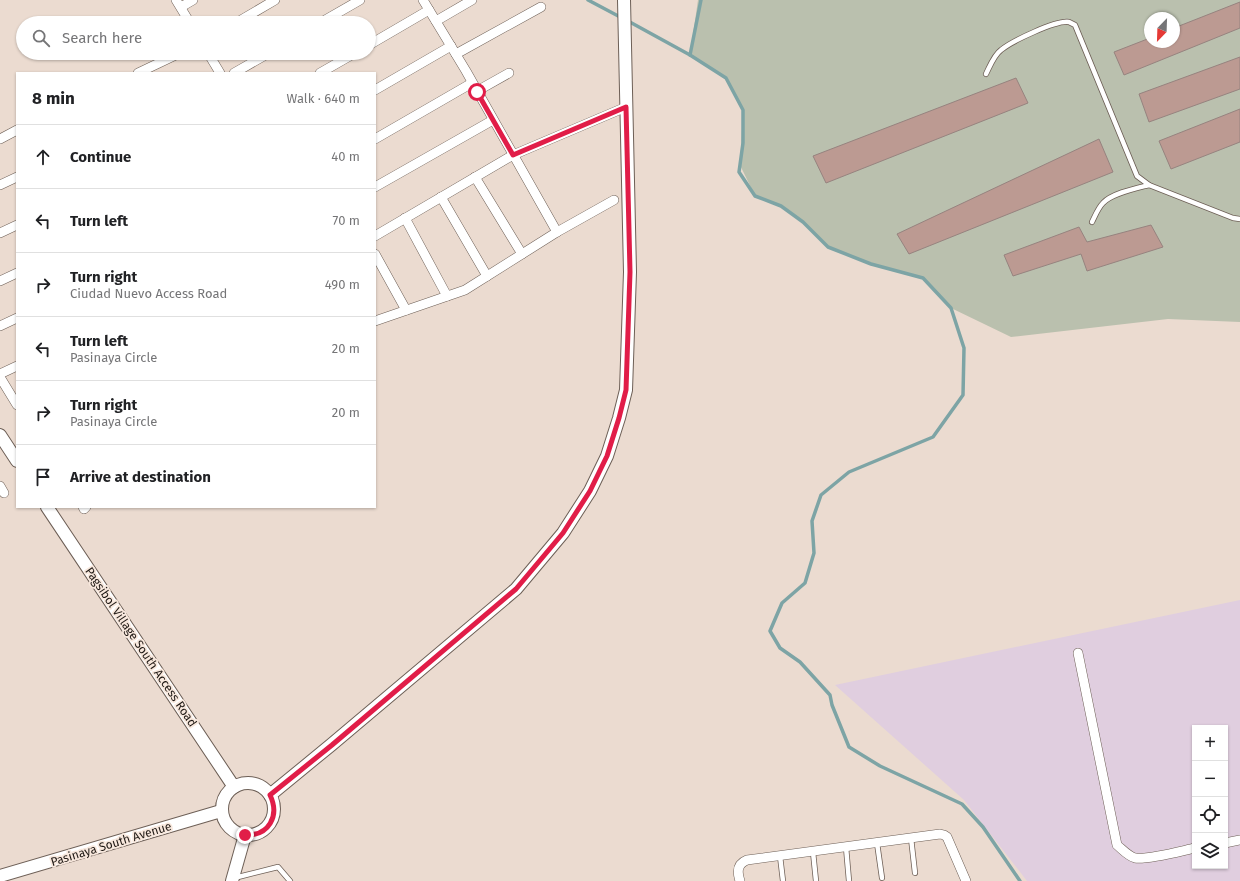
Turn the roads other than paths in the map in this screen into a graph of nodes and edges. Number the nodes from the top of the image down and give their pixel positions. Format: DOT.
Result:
graph roads {
  1 [pos="193,0"];
  2 [pos="275,0"];
  3 [pos="360,0"];
  4 [pos="423,0"];
  5 [pos="472,0"];
  6 [pos="624,0"];
  7 [pos="179,4"];
  8 [pos="541,7"];
  9 [pos="429,10"];
  10 [pos="186,16"];
  11 [pos="248,16"];
  12 [pos="332,16"];
  13 [pos="436,22"];
  14 [pos="376,41"];
  15 [pos="453,50"];
  16 [pos="165,60"];
  17 [pos="212,60"];
  18 [pos="257,60"];
  19 [pos="343,60"];
  20 [pos="140,72"];
  21 [pos="219,72"];
  22 [pos="236,72"];
  23 [pos="322,72"];
  24 [pos="509,73"];
  25 [pos="986,74"];
  26 [pos="472,83"];
  27 [pos="376,89"];
  28 [pos="477,92"];
  29 [pos="626,107"];
  30 [pos="493,120"];
  31 [pos="16,131"];
  32 [pos="376,138"];
  33 [pos="0,139"];
  34 [pos="513,155"];
  35 [pos="16,177"];
  36 [pos="475,177"];
  37 [pos="0,185"];
  38 [pos="1149,185"];
  39 [pos="376,186"];
  40 [pos="441,197"];
  41 [pos="614,200"];
  42 [pos="405,218"];
  43 [pos="1240,219"];
  44 [pos="1092,222"];
  45 [pos="16,225"];
  46 [pos="557,232"];
  47 [pos="0,233"];
  48 [pos="376,235"];
  49 [pos="522,254"];
  50 [pos="376,256"];
  51 [pos="16,273"];
  52 [pos="486,276"];
  53 [pos="0,281"];
  54 [pos="447,296"];
  55 [pos="406,310"];
  56 [pos="16,318"];
  57 [pos="376,321"];
  58 [pos="0,326"];
  59 [pos="16,366"];
  60 [pos="0,374"];
  61 [pos="0,377"];
  62 [pos="16,402"];
  63 [pos="0,435"];
  64 [pos="16,459"];
  65 [pos="48,508"];
  66 [pos="1078,653"];
  67 [pos="234,787"];
  68 [pos="270,795"];
  69 [pos="221,811"];
  70 [pos="245,835"];
  71 [pos="911,838"];
  72 [pos="1240,840"];
  73 [pos="1228,842"];
  74 [pos="878,843"];
  75 [pos="846,847"];
  76 [pos="1192,849"];
  77 [pos="813,852"];
  78 [pos="780,856"];
  79 [pos="914,873"];
  80 [pos="0,876"];
  81 [pos="882,878"];
  82 [pos="232,880"];
  83 [pos="290,881"];
  84 [pos="740,881"];
  85 [pos="783,881"];
  86 [pos="816,881"];
  87 [pos="849,881"];
  88 [pos="966,881"];
  1 -- 7 [label="street"];
  2 -- 11 [label="street"];
  3 -- 12 [label="street"];
  4 -- 9 [label="street"];
  5 -- 13 [label="street"];
  6 -- 29 [label="street"];
  7 -- 10 [label="street"];
  8 -- 15 [label="street"];
  9 -- 13 [label="street"];
  9 -- 14 [label="street"];
  13 -- 15 [label="street"];
  15 -- 26 [label="street"];
  15 -- 27 [label="street"];
  16 -- 20 [label="street"];
  17 -- 21 [label="street"];
  18 -- 22 [label="street"];
  19 -- 23 [label="street"];
  24 -- 28 [label="street"];
  25 -- 38 [label="lane"];
  26 -- 28 [label="street"];
  26 -- 32 [label="street"];
  28 -- 30 [label="street"];
  29 -- 34 [label="street"];
  29 -- 68 [label="street"];
  30 -- 34 [label="street"];
  30 -- 39 [label="street"];
  31 -- 33 [label="street"];
  34 -- 36 [label="street"];
  34 -- 46 [label="street"];
  35 -- 37 [label="street"];
  36 -- 40 [label="street"];
  36 -- 49 [label="street"];
  38 -- 43 [label="lane"];
  38 -- 44 [label="lane"];
  40 -- 42 [label="street"];
  40 -- 52 [label="street"];
  41 -- 46 [label="street"];
  42 -- 48 [label="street"];
  42 -- 54 [label="street"];
  45 -- 47 [label="street"];
  46 -- 49 [label="street"];
  49 -- 52 [label="street"];
  50 -- 55 [label="street"];
  51 -- 53 [label="street"];
  52 -- 54 [label="street"];
  54 -- 55 [label="street"];
  55 -- 57 [label="street"];
  56 -- 58 [label="street"];
  59 -- 60 [label="street"];
  61 -- 62 [label="street"];
  63 -- 64 [label="street"];
  65 -- 67 [label="street, Pagsibol Village South Access Road"];
  66 -- 76 [label="street"];
  67 -- 68 [label="street"];
  67 -- 69 [label="street"];
  68 -- 70 [label="street"];
  69 -- 70 [label="street"];
  69 -- 80 [label="street, Pasinaya South Avenue"];
  70 -- 82 [label="street"];
  71 -- 74 [label="street"];
  71 -- 79 [label="lane"];
  71 -- 88 [label="street"];
  72 -- 73 [label="street"];
  74 -- 75 [label="street"];
  74 -- 81 [label="lane"];
  75 -- 77 [label="street"];
  75 -- 87 [label="lane"];
  77 -- 78 [label="street"];
  77 -- 86 [label="lane"];
  78 -- 84 [label="street"];
  78 -- 85 [label="lane"];
  82 -- 83 [label="lane"];
}
